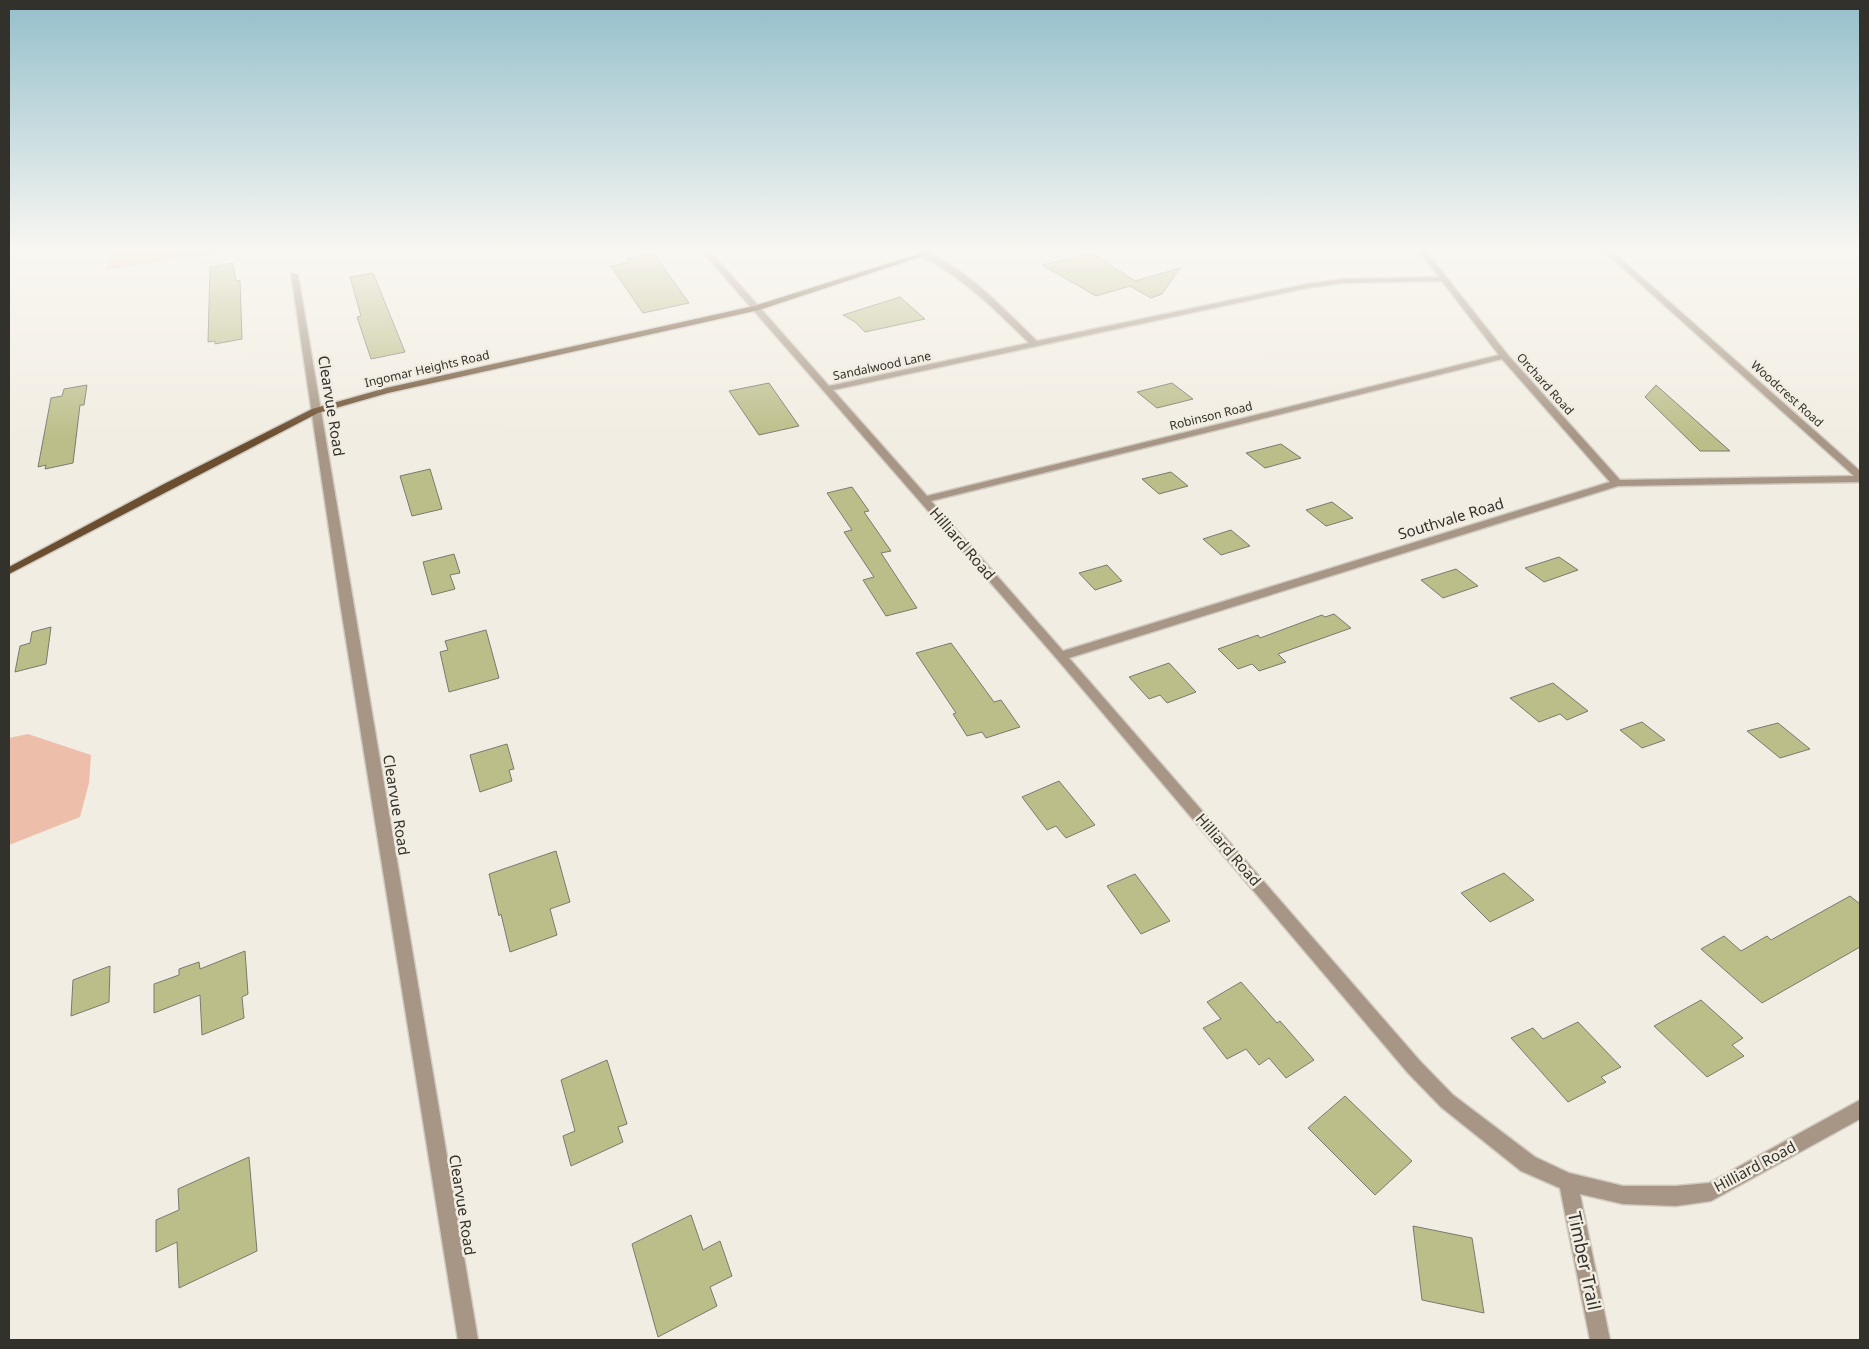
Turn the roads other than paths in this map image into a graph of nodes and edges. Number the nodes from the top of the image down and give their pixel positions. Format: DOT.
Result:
graph roads {
  1 [pos="300,313"];
  2 [pos="734,313"];
  3 [pos="760,313"];
  4 [pos="1003,313"];
  5 [pos="1181,313"];
  6 [pos="1470,313"];
  7 [pos="1677,313"];
  8 [pos="1035,344"];
  9 [pos="1504,356"];
  10 [pos="827,389"];
  11 [pos="315,411"];
  12 [pos="1860,478"];
  13 [pos="1617,483"];
  14 [pos="924,500"];
  15 [pos="10,569"];
  16 [pos="1061,656"];
  17 [pos="1860,1109"];
  18 [pos="1568,1182"];
  19 [pos="468,1340"];
  20 [pos="1600,1340"];
  1 -- 11 [label="street, Clearvue Road"];
  2 -- 11 [label="main road, Ingomar Heights Road"];
  3 -- 10 [label="street, Hilliard Road"];
  4 -- 8 [label="street"];
  5 -- 8 [label="street, Sandalwood Lane"];
  6 -- 9 [label="street, Orchard Road"];
  7 -- 12 [label="street, Woodcrest Road"];
  8 -- 10 [label="street, Sandalwood Lane"];
  9 -- 13 [label="street, Orchard Road"];
  9 -- 14 [label="street, Robinson Road"];
  10 -- 14 [label="street, Hilliard Road"];
  11 -- 15 [label="main road, Ingomar Heights Road"];
  11 -- 19 [label="street, Clearvue Road"];
  12 -- 13 [label="street, Southvale Road"];
  13 -- 16 [label="street, Southvale Road"];
  14 -- 16 [label="street, Hilliard Road"];
  16 -- 18 [label="street, Hilliard Road"];
  17 -- 18 [label="street, Hilliard Road"];
  18 -- 20 [label="street, Timber Trail"];
}
